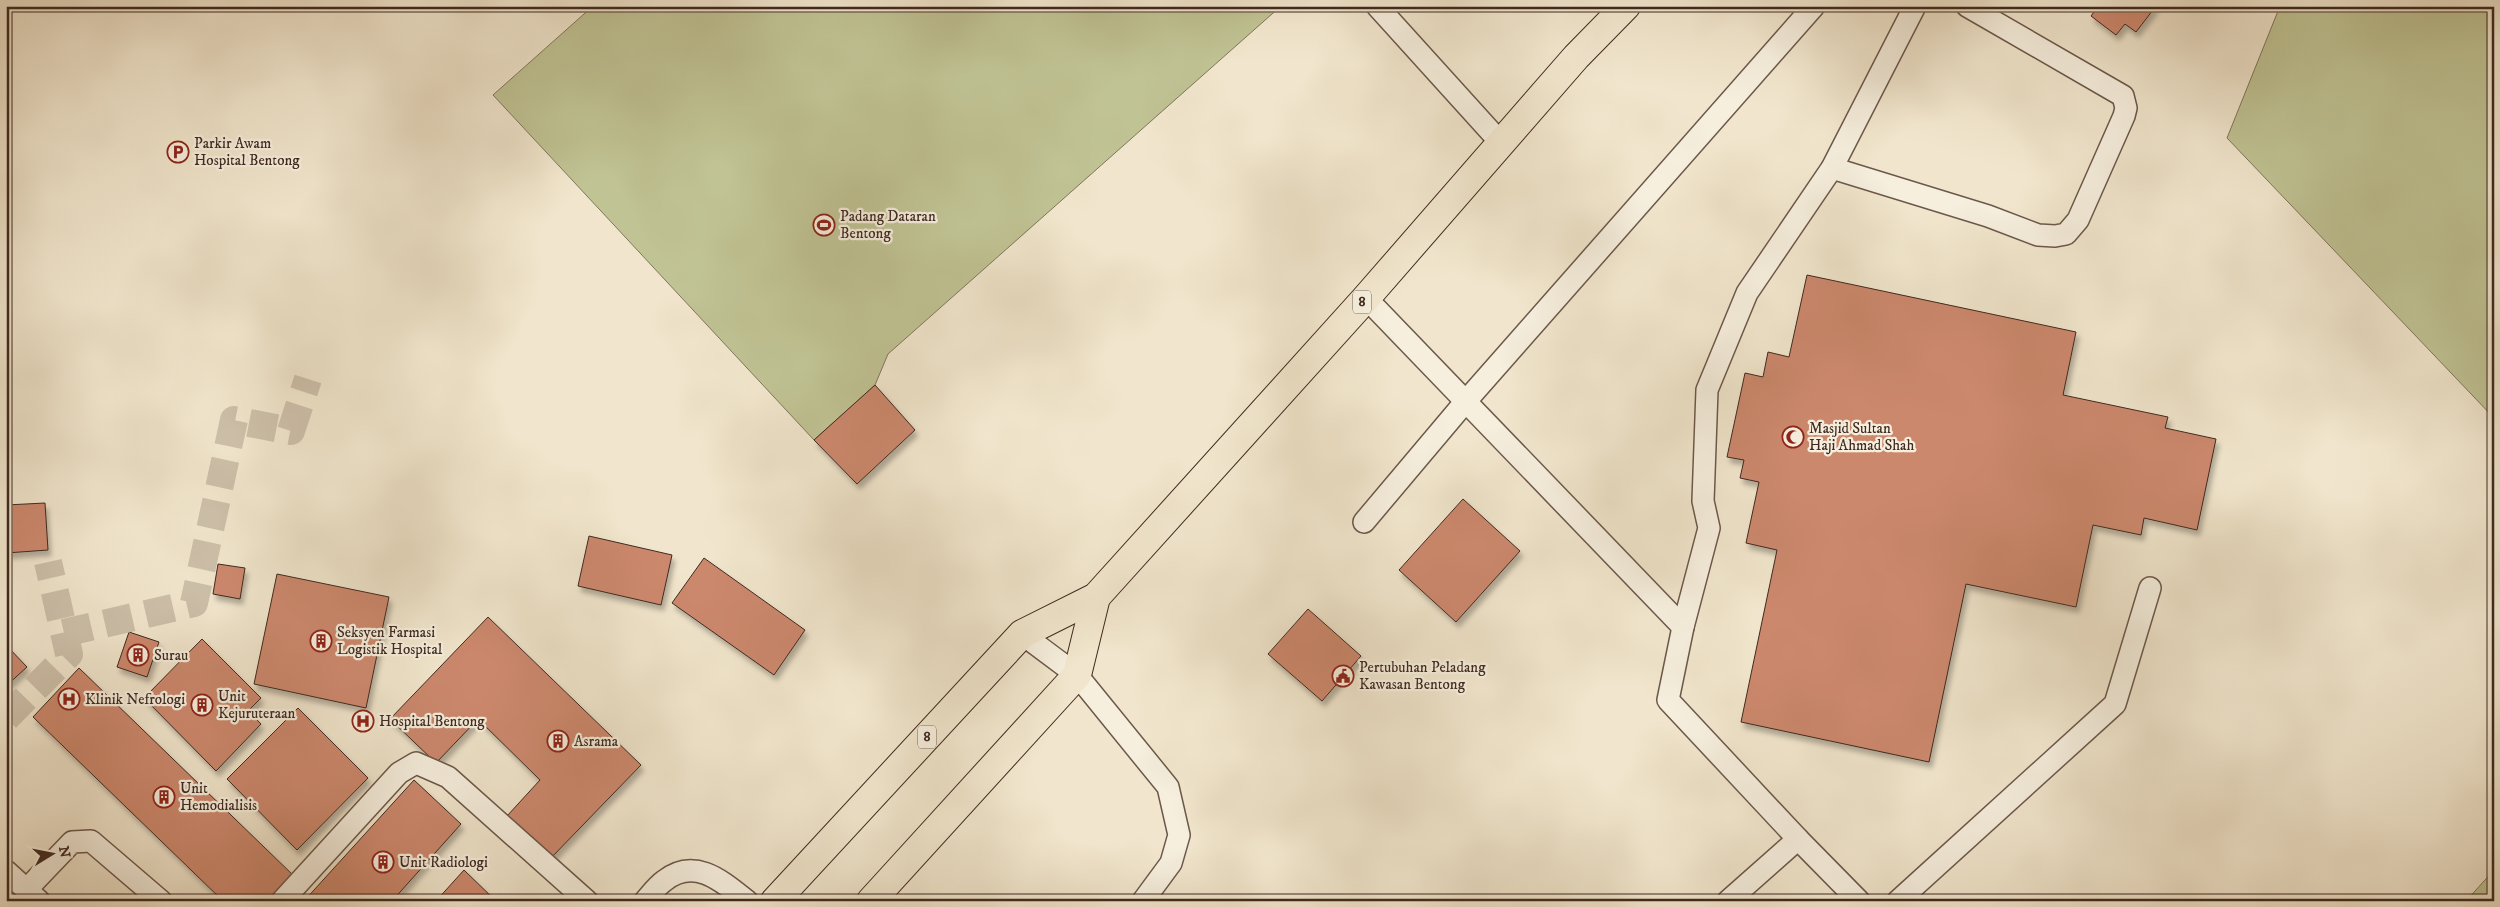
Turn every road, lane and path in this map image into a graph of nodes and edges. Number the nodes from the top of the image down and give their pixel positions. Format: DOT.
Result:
graph roads {
  1 [pos="1377,6"];
  2 [pos="1626,6"];
  3 [pos="1814,6"];
  4 [pos="1915,6"];
  5 [pos="1967,6"];
  6 [pos="1501,143"];
  7 [pos="1832,168"];
  8 [pos="1366,298"];
  9 [pos="1466,401"];
  10 [pos="1364,522"];
  11 [pos="2150,588"];
  12 [pos="1096,597"];
  13 [pos="1683,627"];
  14 [pos="1022,634"];
  15 [pos="1077,675"];
  16 [pos="1798,839"];
  17 [pos="6,871"];
  18 [pos="33,895"];
  19 [pos="161,901"];
  20 [pos="282,901"];
  21 [pos="587,901"];
  22 [pos="645,901"];
  23 [pos="747,901"];
  24 [pos="775,901"];
  25 [pos="871,901"];
  26 [pos="1143,901"];
  27 [pos="1728,901"];
  28 [pos="1859,901"];
  29 [pos="1898,901"];
  1 -- 6 [label="lane"];
  2 -- 6 [label="main road, 8"];
  3 -- 9 [label="lane"];
  4 -- 7 [label="lane"];
  5 -- 7 [label="lane"];
  6 -- 8 [label="main road, 8"];
  7 -- 13 [label="lane"];
  8 -- 9 [label="lane"];
  8 -- 12 [label="main road, 8"];
  9 -- 10 [label="lane"];
  9 -- 13 [label="lane"];
  11 -- 29 [label="lane"];
  12 -- 14 [label="main road, 8"];
  12 -- 15 [label="main road, 8"];
  13 -- 16 [label="lane"];
  14 -- 15 [label="lane"];
  14 -- 24 [label="main road, 8"];
  15 -- 25 [label="main road, 8"];
  15 -- 26 [label="lane"];
  16 -- 27 [label="lane"];
  16 -- 28 [label="lane"];
  17 -- 18 [label="lane"];
  18 -- 19 [label="lane"];
  20 -- 21 [label="lane"];
  22 -- 23 [label="lane"];
}
